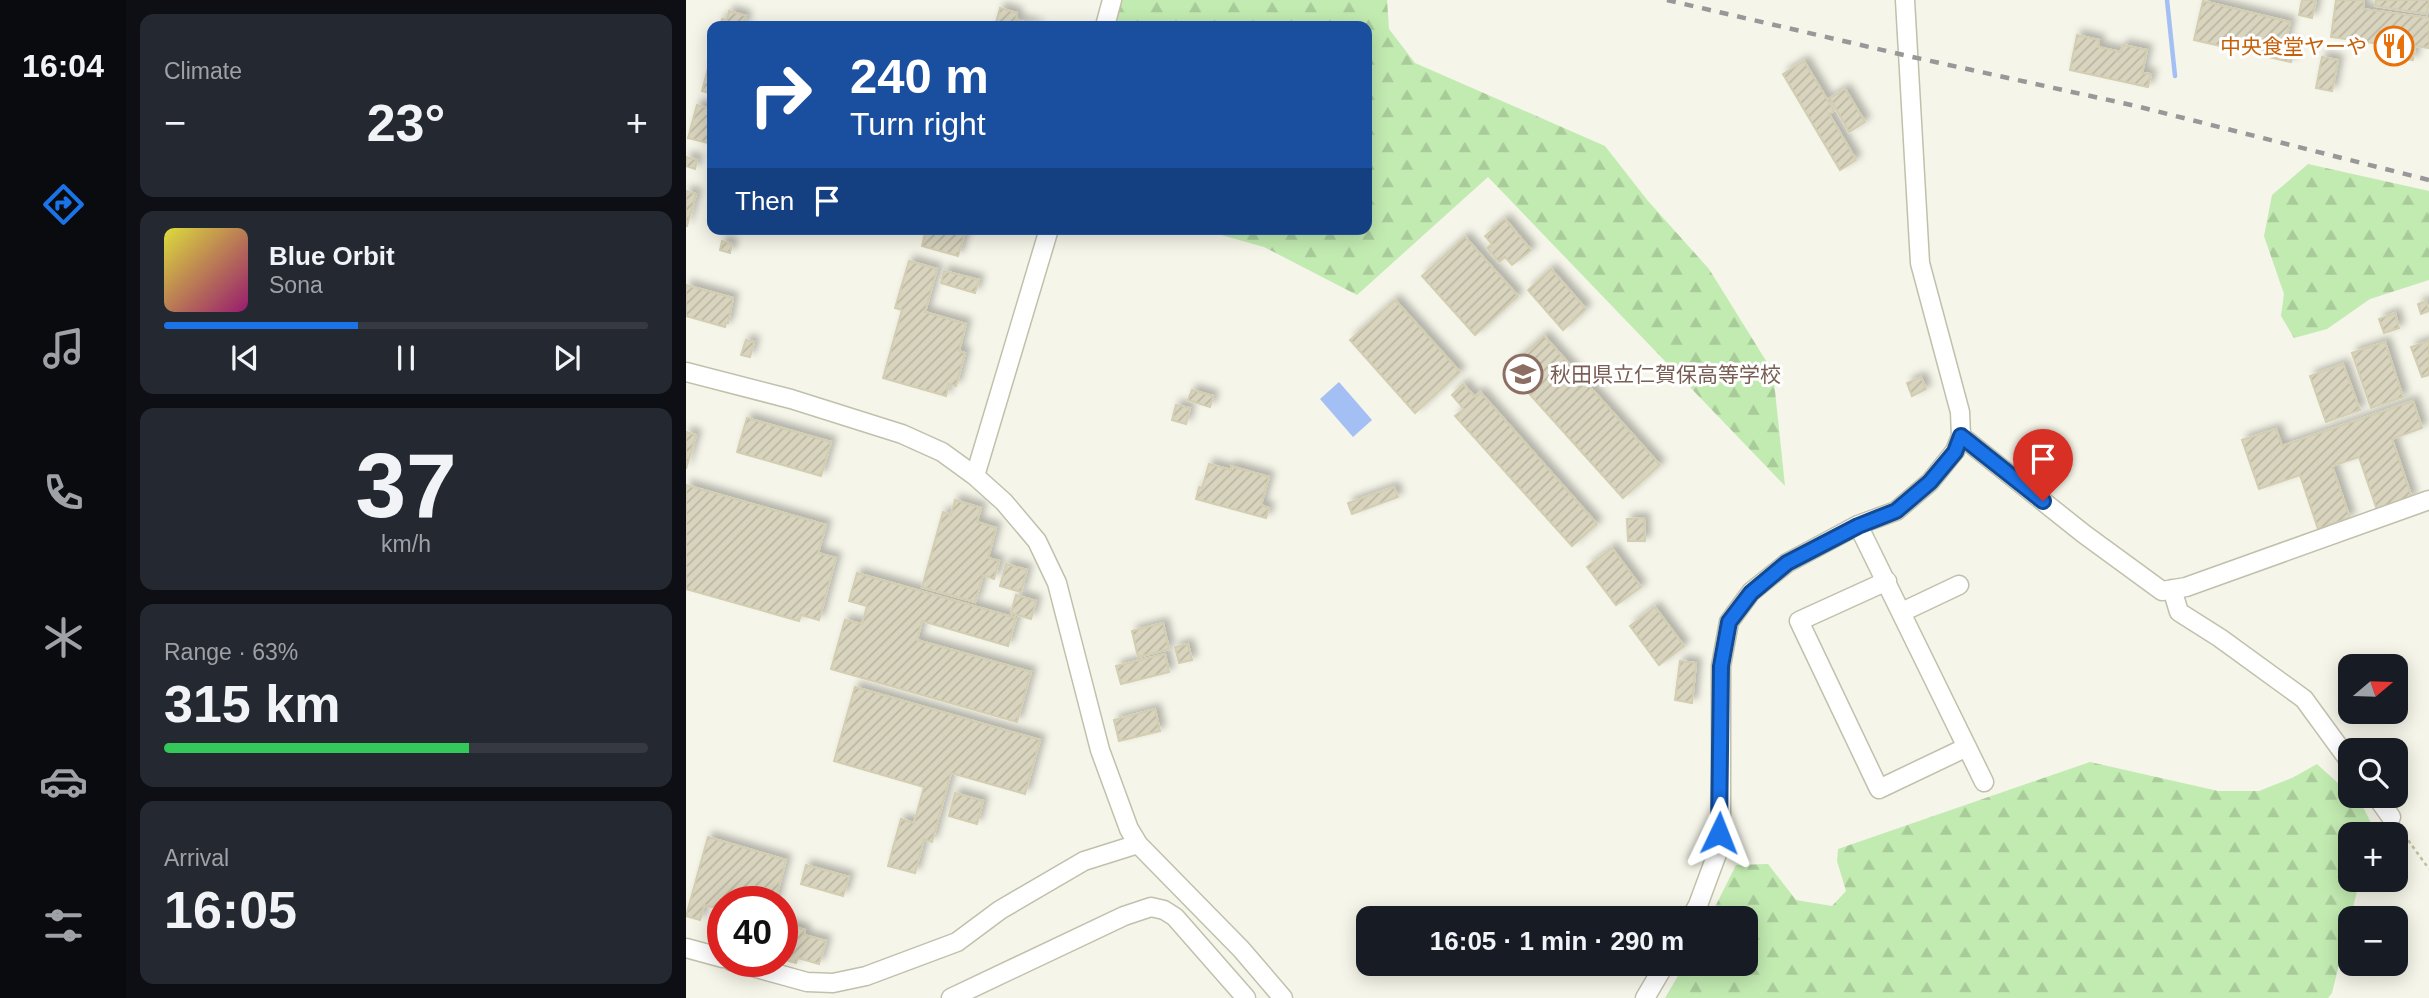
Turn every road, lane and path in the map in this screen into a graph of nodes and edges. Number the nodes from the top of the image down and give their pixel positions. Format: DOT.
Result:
graph roads {
  1 [pos="1112,0"];
  2 [pos="1905,0"];
  3 [pos="1106,21"];
  4 [pos="1047,235"];
  5 [pos="686,372"];
  6 [pos="1961,436"];
  7 [pos="975,476"];
  8 [pos="2429,500"];
  9 [pos="1858,526"];
  10 [pos="1887,581"];
  11 [pos="1959,585"];
  12 [pos="2172,589"];
  13 [pos="1902,612"];
  14 [pos="2338,746"];
  15 [pos="1967,747"];
  16 [pos="1984,782"];
  17 [pos="2385,808"];
  18 [pos="2391,817"];
  19 [pos="1138,844"];
  20 [pos="2429,869"];
  21 [pos="1697,906"];
  22 [pos="686,948"];
  23 [pos="707,954"];
  24 [pos="1658,976"];
  25 [pos="789,977"];
  26 [pos="951,998"];
  27 [pos="1246,998"];
  28 [pos="1283,998"];
  29 [pos="1645,998"];
  1 -- 3 [label="street"];
  2 -- 6 [label="street"];
  4 -- 7 [label="street"];
  5 -- 7 [label="street"];
  6 -- 9 [label="street"];
  6 -- 12 [label="street"];
  7 -- 19 [label="street"];
  8 -- 12 [label="street"];
  9 -- 10 [label="street"];
  9 -- 21 [label="street"];
  10 -- 13 [label="street"];
  10 -- 15 [label="street"];
  11 -- 13 [label="street"];
  12 -- 14 [label="street"];
  13 -- 15 [label="street"];
  15 -- 16 [label="street"];
  17 -- 18 [label="street"];
  18 -- 20 [label="path"];
  19 -- 25 [label="street"];
  19 -- 28 [label="street"];
  22 -- 23 [label="street"];
  24 -- 29 [label="street"];
  26 -- 27 [label="street"];
}
